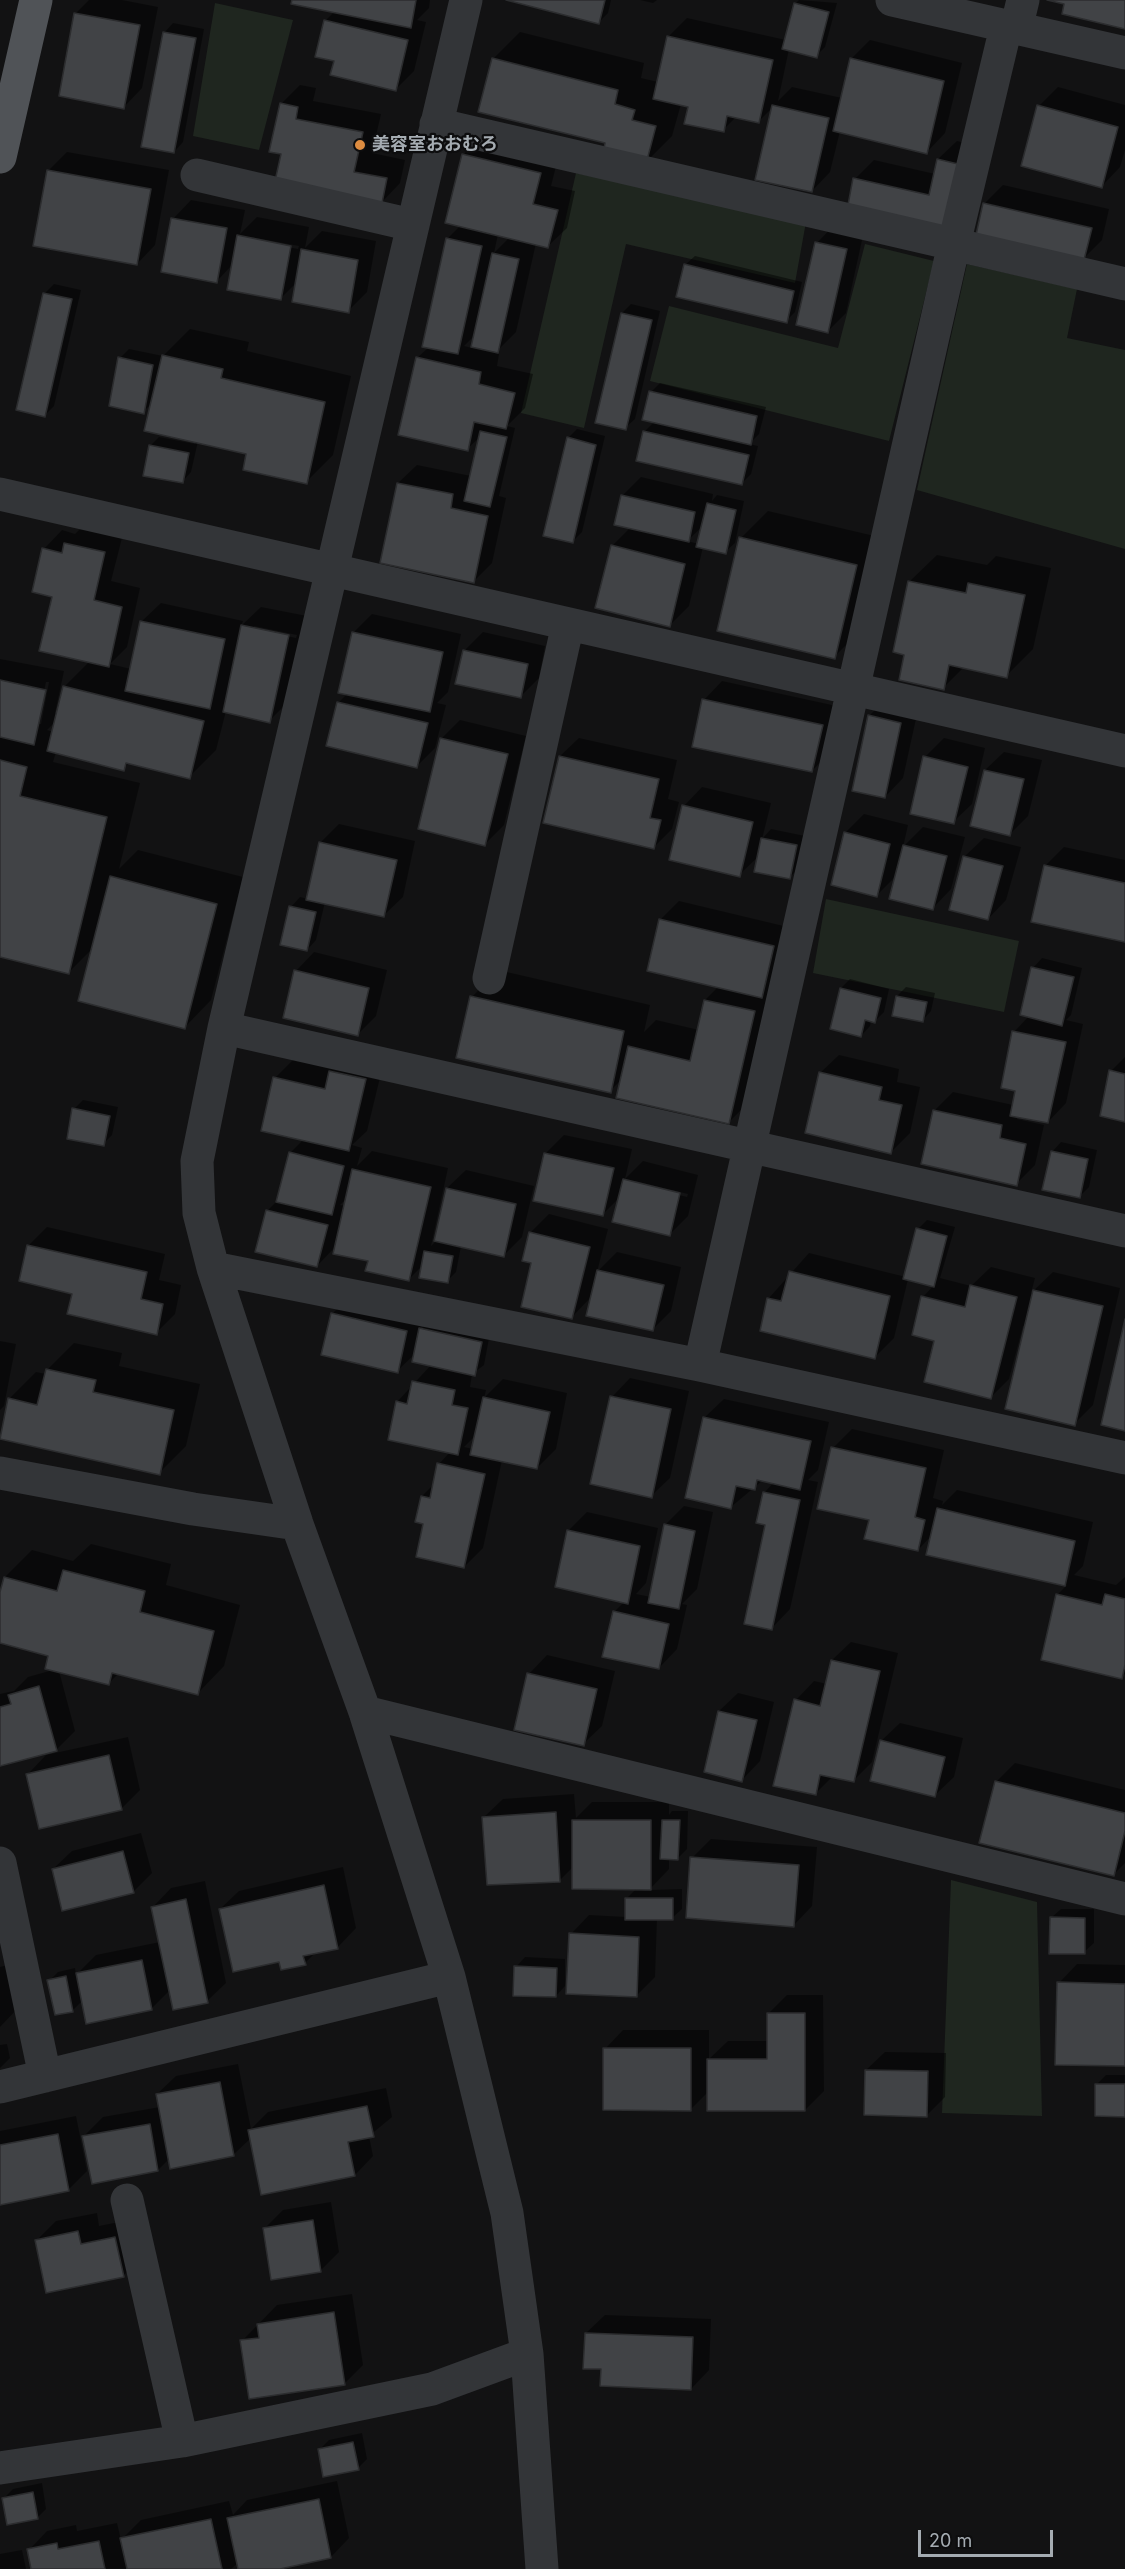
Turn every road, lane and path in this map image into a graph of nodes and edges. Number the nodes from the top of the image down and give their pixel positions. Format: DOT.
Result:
graph roads {
  1 [pos="36,0"];
  2 [pos="465,0"];
  3 [pos="892,0"];
  4 [pos="1015,19"];
  5 [pos="1125,53"];
  6 [pos="436,124"];
  7 [pos="0,157"];
  8 [pos="197,175"];
  9 [pos="412,225"];
  10 [pos="954,244"];
  11 [pos="1125,284"];
  12 [pos="0,494"];
  13 [pos="331,570"];
  14 [pos="568,624"];
  15 [pos="853,689"];
  16 [pos="1125,751"];
  17 [pos="489,978"];
  18 [pos="224,1028"];
  19 [pos="750,1148"];
  20 [pos="1125,1230"];
  21 [pos="213,1268"];
  22 [pos="700,1365"];
  23 [pos="1125,1458"];
  24 [pos="0,1473"];
  25 [pos="297,1524"];
  26 [pos="365,1712"];
  27 [pos="0,1863"];
  28 [pos="1125,1899"];
  29 [pos="449,1977"];
  30 [pos="45,2076"];
  31 [pos="0,2088"];
  32 [pos="127,2200"];
  33 [pos="527,2354"];
  34 [pos="182,2440"];
  35 [pos="0,2468"];
  36 [pos="542,2569"];
  1 -- 7 [label="main road"];
  2 -- 6 [label="street"];
  3 -- 4 [label="street"];
  4 -- 5 [label="street"];
  4 -- 10 [label="street"];
  6 -- 9 [label="street"];
  6 -- 10 [label="street"];
  8 -- 9 [label="street"];
  9 -- 13 [label="street"];
  10 -- 11 [label="street"];
  10 -- 15 [label="street"];
  12 -- 13 [label="street"];
  13 -- 14 [label="street"];
  13 -- 18 [label="street"];
  14 -- 15 [label="street"];
  14 -- 17 [label="street"];
  15 -- 16 [label="street"];
  15 -- 19 [label="street"];
  18 -- 19 [label="street"];
  18 -- 21 [label="street"];
  19 -- 20 [label="street"];
  19 -- 22 [label="street"];
  21 -- 22 [label="street"];
  21 -- 25 [label="street"];
  22 -- 23 [label="street"];
  24 -- 25 [label="street"];
  25 -- 26 [label="street"];
  26 -- 28 [label="street"];
  26 -- 29 [label="street"];
  27 -- 30 [label="street"];
  29 -- 30 [label="street"];
  29 -- 33 [label="street"];
  30 -- 31 [label="street"];
  32 -- 34 [label="street"];
  33 -- 34 [label="street"];
  33 -- 36 [label="street"];
  34 -- 35 [label="street"];
}
